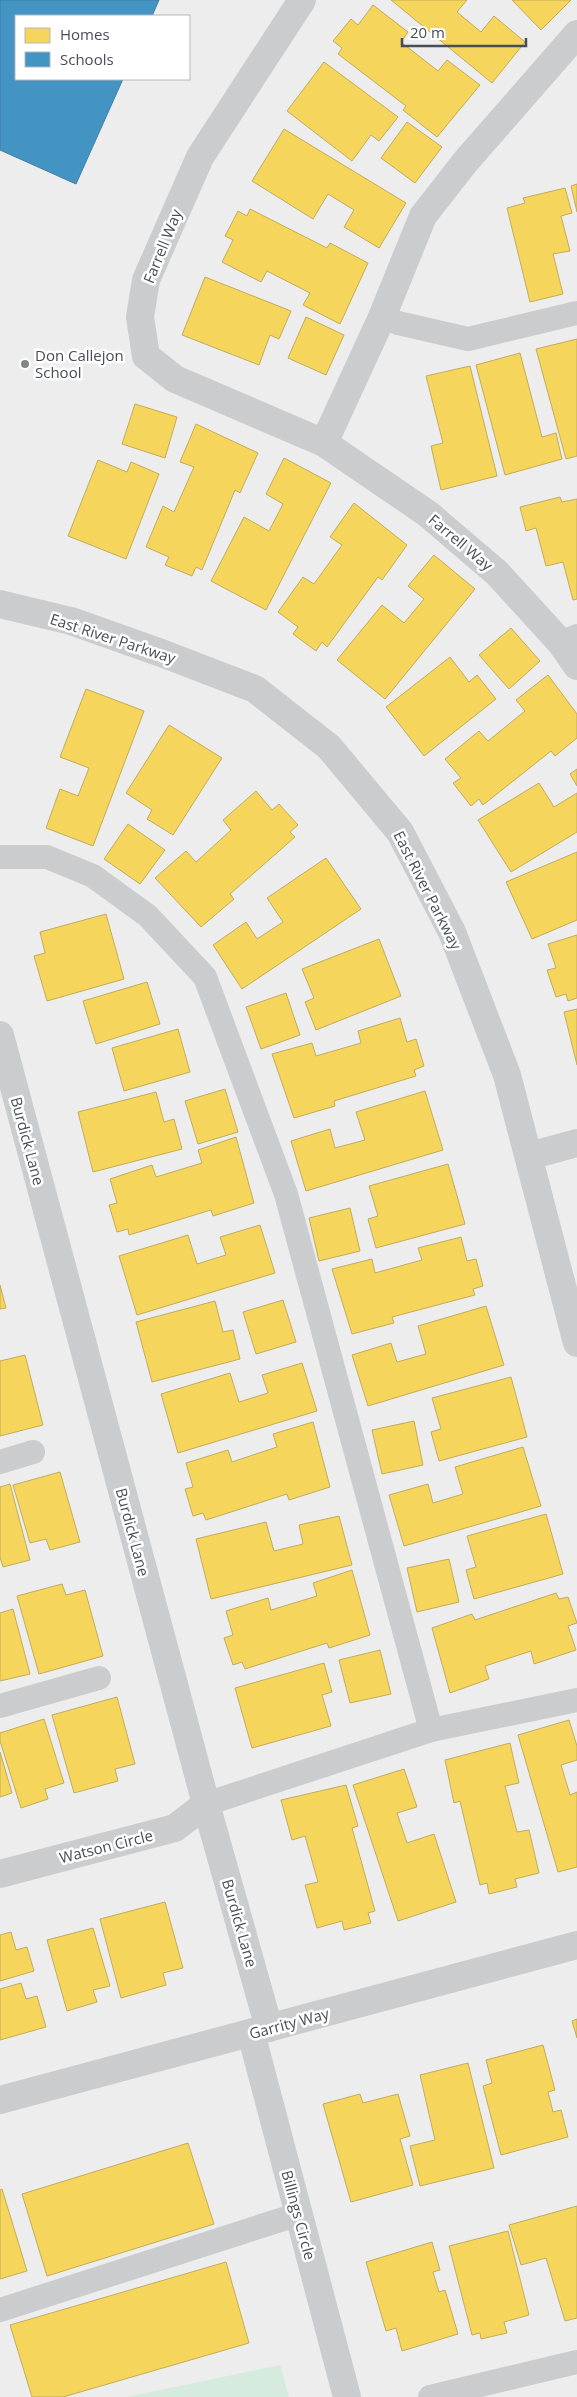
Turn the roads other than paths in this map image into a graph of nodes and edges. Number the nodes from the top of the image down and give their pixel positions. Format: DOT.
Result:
graph roads {
  1 [pos="302,0"];
  2 [pos="577,34"];
  3 [pos="577,313"];
  4 [pos="382,317"];
  5 [pos="324,443"];
  6 [pos="0,604"];
  7 [pos="569,639"];
  8 [pos="577,666"];
  9 [pos="0,857"];
  10 [pos="0,1036"];
  11 [pos="577,1143"];
  12 [pos="529,1156"];
  13 [pos="577,1343"];
  14 [pos="33,1452"];
  15 [pos="0,1462"];
  16 [pos="99,1678"];
  17 [pos="577,1700"];
  18 [pos="0,1706"];
  19 [pos="431,1730"];
  20 [pos="206,1804"];
  21 [pos="0,1874"];
  22 [pos="577,1945"];
  23 [pos="260,2031"];
  24 [pos="0,2100"];
  25 [pos="299,2214"];
  26 [pos="0,2310"];
  27 [pos="577,2362"];
  28 [pos="347,2397"];
  29 [pos="430,2397"];
  1 -- 5 [label="street, Farrell Way"];
  2 -- 4 [label="street"];
  3 -- 4 [label="lane"];
  4 -- 5 [label="street"];
  5 -- 7 [label="street, Farrell Way"];
  6 -- 12 [label="street, East River Parkway"];
  7 -- 8 [label="street, Farrell Way"];
  9 -- 19 [label="lane"];
  10 -- 20 [label="street, Burdick Lane"];
  11 -- 12 [label="street"];
  12 -- 13 [label="street, East River Parkway"];
  14 -- 15 [label="lane"];
  16 -- 18 [label="lane"];
  17 -- 19 [label="lane"];
  19 -- 20 [label="lane"];
  20 -- 21 [label="street, Watson Circle"];
  20 -- 23 [label="street, Burdick Lane"];
  22 -- 23 [label="street, Garrity Way"];
  23 -- 24 [label="street, Garrity Way"];
  23 -- 25 [label="street, Billings Circle"];
  25 -- 26 [label="lane"];
  25 -- 28 [label="street, Billings Circle"];
  27 -- 29 [label="lane"];
}
